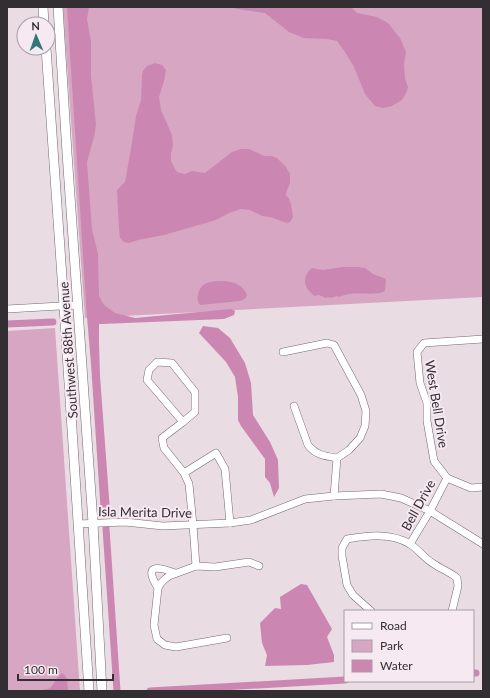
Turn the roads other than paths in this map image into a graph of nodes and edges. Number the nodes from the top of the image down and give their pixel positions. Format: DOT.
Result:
graph roads {
  1 [pos="58,7"];
  2 [pos="47,56"];
  3 [pos="78,305"];
  4 [pos="64,306"];
  5 [pos="7,309"];
  6 [pos="483,339"];
  7 [pos="283,352"];
  8 [pos="294,406"];
  9 [pos="184,422"];
  10 [pos="337,458"];
  11 [pos="184,473"];
  12 [pos="447,478"];
  13 [pos="483,487"];
  14 [pos="334,496"];
  15 [pos="430,511"];
  16 [pos="93,523"];
  17 [pos="230,523"];
  18 [pos="78,524"];
  19 [pos="193,525"];
  20 [pos="410,544"];
  21 [pos="483,544"];
  22 [pos="196,566"];
  23 [pos="259,566"];
  24 [pos="175,573"];
  25 [pos="158,588"];
  26 [pos="370,610"];
  27 [pos="452,610"];
  28 [pos="227,638"];
  29 [pos="89,691"];
  30 [pos="102,691"];
  1 -- 3 [label="main road, Southwest 88th Avenue"];
  2 -- 4 [label="main road, Southwest 88th Avenue"];
  3 -- 4 [label="street"];
  3 -- 16 [label="main road, Southwest 88th Avenue"];
  4 -- 5 [label="street"];
  4 -- 18 [label="main road, Southwest 88th Avenue"];
  6 -- 12 [label="street, West Bell Drive"];
  7 -- 10 [label="street"];
  8 -- 10 [label="street"];
  9 -- 9 [label="street"];
  9 -- 11 [label="street"];
  10 -- 14 [label="street"];
  11 -- 17 [label="street"];
  11 -- 19 [label="street"];
  12 -- 13 [label="street"];
  12 -- 15 [label="street, Bell Drive"];
  14 -- 15 [label="street, Isla Merita Drive"];
  14 -- 17 [label="street, Isla Merita Drive"];
  15 -- 20 [label="street, Bell Drive"];
  15 -- 21 [label="street, Isla Merita Drive"];
  16 -- 18 [label="street, Isla Merita Drive"];
  16 -- 19 [label="street, Isla Merita Drive"];
  16 -- 30 [label="main road, Southwest 88th Avenue"];
  17 -- 19 [label="street, Isla Merita Drive"];
  18 -- 29 [label="main road, Southwest 88th Avenue"];
  19 -- 22 [label="street"];
  20 -- 26 [label="street"];
  20 -- 27 [label="street"];
  22 -- 23 [label="street"];
  22 -- 24 [label="street"];
  24 -- 25 [label="street"];
  24 -- 25 [label="street"];
  25 -- 28 [label="street"];
}
